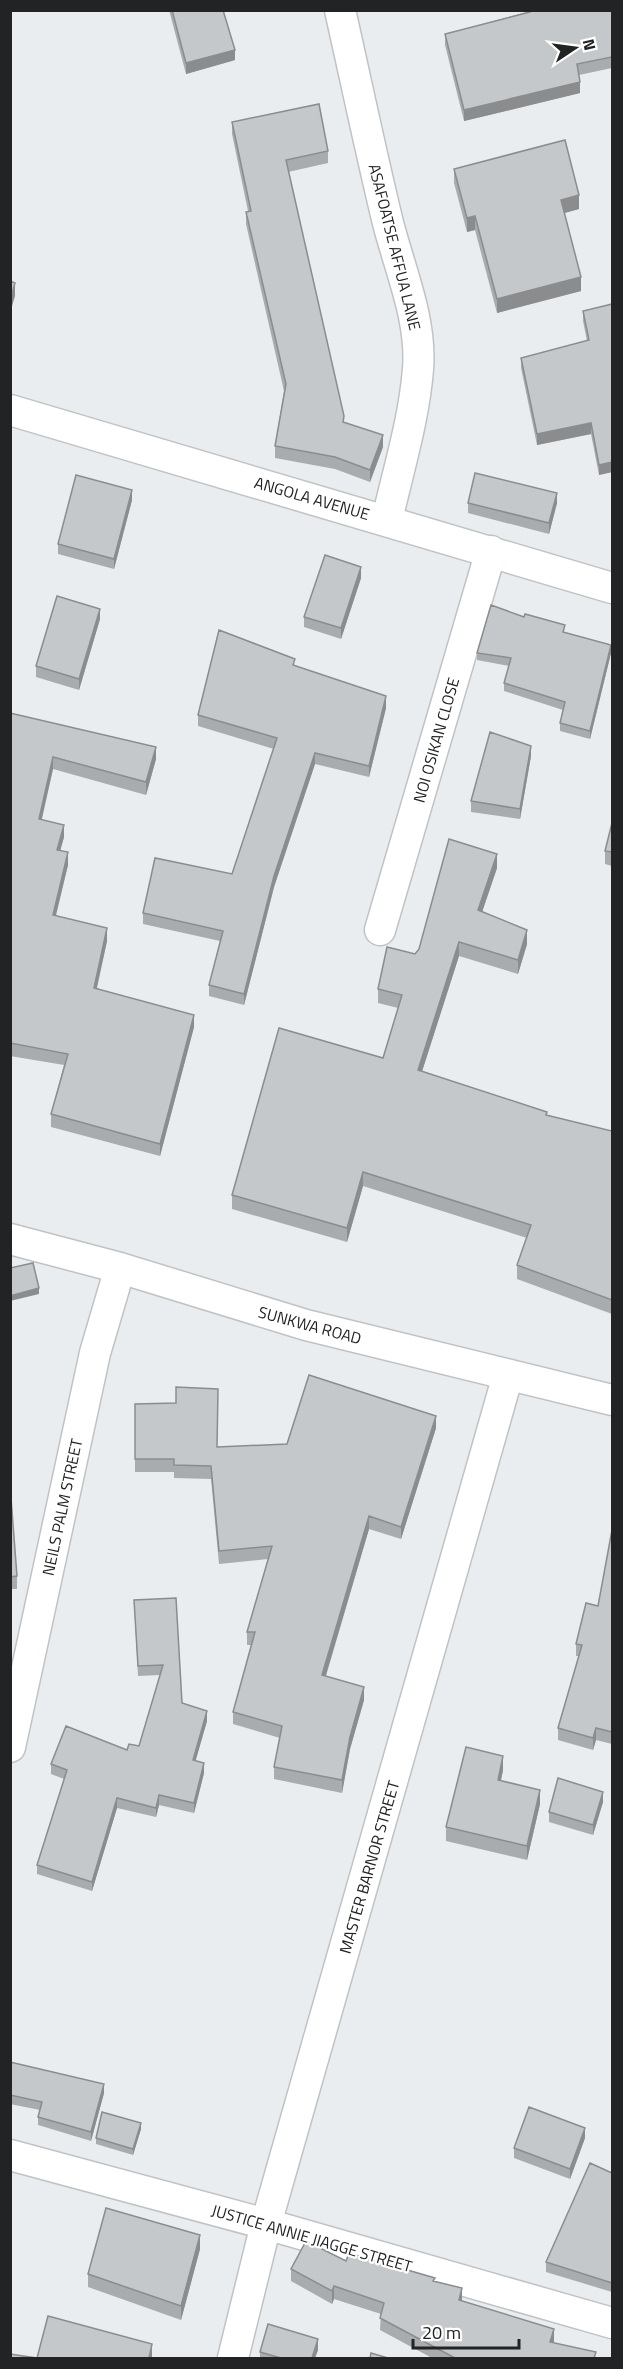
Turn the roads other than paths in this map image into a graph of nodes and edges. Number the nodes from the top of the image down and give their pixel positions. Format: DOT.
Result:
graph roads {
  1 [pos="340,10"];
  2 [pos="10,410"];
  3 [pos="387,520"];
  4 [pos="491,551"];
  5 [pos="612,588"];
  6 [pos="380,930"];
  7 [pos="10,1239"];
  8 [pos="120,1268"];
  9 [pos="508,1376"];
  10 [pos="612,1400"];
  11 [pos="10,1747"];
  12 [pos="10,2155"];
  13 [pos="266,2224"];
  14 [pos="612,2323"];
  15 [pos="233,2358"];
  1 -- 3 [label="street, ASAFOATSE AFFUA LANE"];
  2 -- 3 [label="street, ANGOLA AVENUE"];
  3 -- 4 [label="street, ANGOLA AVENUE"];
  4 -- 5 [label="street, ANGOLA AVENUE"];
  4 -- 6 [label="street, NOI OSIKAN CLOSE"];
  7 -- 8 [label="street, SUNKWA ROAD"];
  8 -- 9 [label="street, SUNKWA ROAD"];
  8 -- 11 [label="street, NEILS PALM STREET"];
  9 -- 10 [label="street, SUNKWA ROAD"];
  9 -- 13 [label="street, MASTER BARNOR STREET"];
  12 -- 13 [label="street, JUSTICE ANNIE JIAGGE STREET"];
  13 -- 14 [label="street, JUSTICE ANNIE JIAGGE STREET"];
  13 -- 15 [label="street, MASTER BARNOR STREET"];
}
